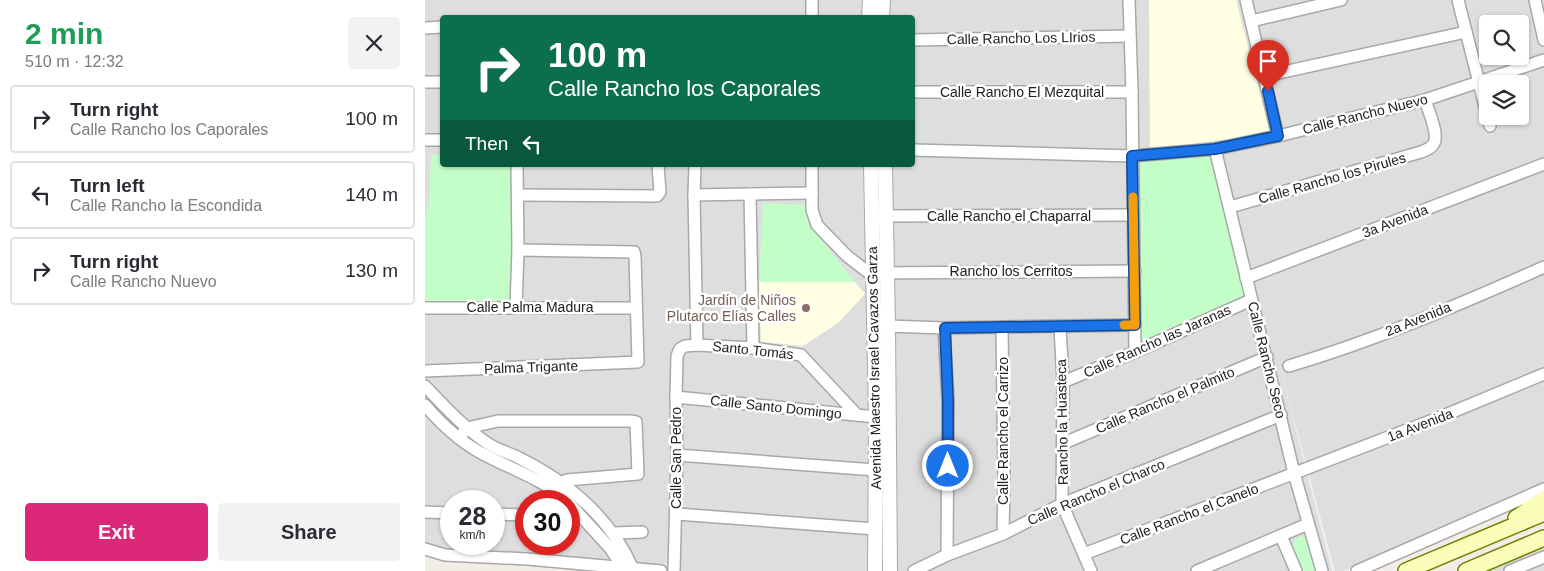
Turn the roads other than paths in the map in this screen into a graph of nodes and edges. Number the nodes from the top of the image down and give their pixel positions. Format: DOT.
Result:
graph roads {
  1 [pos="812,0"];
  2 [pos="870,0"];
  3 [pos="883,0"];
  4 [pos="1129,0"];
  5 [pos="1246,0"];
  6 [pos="1341,0"];
  7 [pos="1458,0"];
  8 [pos="1535,0"];
  9 [pos="812,15"];
  10 [pos="869,15"];
  11 [pos="882,15"];
  12 [pos="1251,21"];
  13 [pos="440,27"];
  14 [pos="425,28"];
  15 [pos="1466,32"];
  16 [pos="1130,36"];
  17 [pos="915,40"];
  18 [pos="1544,40"];
  19 [pos="1544,60"];
  20 [pos="1502,75"];
  21 [pos="1265,76"];
  22 [pos="425,82"];
  23 [pos="440,82"];
  24 [pos="1479,83"];
  25 [pos="915,92"];
  26 [pos="1132,92"];
  27 [pos="1425,100"];
  28 [pos="1278,136"];
  29 [pos="425,140"];
  30 [pos="440,140"];
  31 [pos="1215,149"];
  32 [pos="915,150"];
  33 [pos="1132,156"];
  34 [pos="1544,164"];
  35 [pos="517,167"];
  36 [pos="658,167"];
  37 [pos="695,167"];
  38 [pos="812,167"];
  39 [pos="871,167"];
  40 [pos="885,167"];
  41 [pos="812,193"];
  42 [pos="518,194"];
  43 [pos="750,194"];
  44 [pos="694,195"];
  45 [pos="1230,207"];
  46 [pos="886,216"];
  47 [pos="1133,216"];
  48 [pos="518,250"];
  49 [pos="1544,267"];
  50 [pos="1135,271"];
  51 [pos="880,273"];
  52 [pos="1246,278"];
  53 [pos="1251,300"];
  54 [pos="516,307"];
  55 [pos="425,308"];
  56 [pos="636,308"];
  57 [pos="1135,325"];
  58 [pos="888,326"];
  59 [pos="1059,327"];
  60 [pos="945,328"];
  61 [pos="1002,328"];
  62 [pos="697,345"];
  63 [pos="683,347"];
  64 [pos="753,348"];
  65 [pos="1135,352"];
  66 [pos="1267,357"];
  67 [pos="1289,366"];
  68 [pos="425,371"];
  69 [pos="1544,374"];
  70 [pos="1063,382"];
  71 [pos="425,386"];
  72 [pos="676,396"];
  73 [pos="425,405"];
  74 [pos="857,415"];
  75 [pos="1281,415"];
  76 [pos="877,417"];
  77 [pos="467,428"];
  78 [pos="459,438"];
  79 [pos="1064,443"];
  80 [pos="677,455"];
  81 [pos="875,470"];
  82 [pos="1294,473"];
  83 [pos="559,487"];
  84 [pos="1544,489"];
  85 [pos="561,490"];
  86 [pos="1544,499"];
  87 [pos="1062,504"];
  88 [pos="425,512"];
  89 [pos="440,513"];
  90 [pos="1544,513"];
  91 [pos="677,514"];
  92 [pos="580,520"];
  93 [pos="1308,524"];
  94 [pos="875,529"];
  95 [pos="642,532"];
  96 [pos="614,533"];
  97 [pos="1003,534"];
  98 [pos="1281,536"];
  99 [pos="1544,538"];
  100 [pos="1481,541"];
  101 [pos="425,549"];
  102 [pos="1084,554"];
  103 [pos="947,555"];
  104 [pos="1544,557"];
  105 [pos="628,569"];
  106 [pos="661,571"];
  107 [pos="675,571"];
  108 [pos="875,571"];
  109 [pos="890,571"];
  110 [pos="913,571"];
  111 [pos="1091,571"];
  112 [pos="1197,571"];
  113 [pos="1296,571"];
  114 [pos="1322,571"];
  115 [pos="1357,571"];
  116 [pos="1406,571"];
  117 [pos="1467,571"];
  118 [pos="1510,571"];
  1 -- 9 [label="street"];
  2 -- 10 [label="street"];
  3 -- 11 [label="street"];
  4 -- 16 [label="street"];
  5 -- 12 [label="street"];
  6 -- 12 [label="street"];
  7 -- 15 [label="street"];
  8 -- 18 [label="street"];
  12 -- 21 [label="street"];
  13 -- 14 [label="street"];
  15 -- 21 [label="street"];
  15 -- 24 [label="street"];
  16 -- 17 [label="street, Calle Rancho Los LIrios"];
  16 -- 26 [label="street"];
  19 -- 20 [label="street, Calle Rancho Nuevo"];
  21 -- 28 [label="street"];
  22 -- 23 [label="street"];
  24 -- 27 [label="street, Calle Rancho Nuevo"];
  25 -- 26 [label="street, Calle Rancho El Mezquital"];
  26 -- 33 [label="street"];
  27 -- 28 [label="street, Calle Rancho Nuevo"];
  27 -- 45 [label="street, Calle Rancho los Pirules"];
  28 -- 31 [label="street, Calle Rancho Nuevo"];
  29 -- 30 [label="street"];
  31 -- 33 [label="street, Calle Rancho Nuevo"];
  31 -- 45 [label="street, Calle Rancho Seco"];
  32 -- 33 [label="street, Calle Rancho Nuevo"];
  33 -- 47 [label="street"];
  34 -- 52 [label="street, 3a Avenida"];
  35 -- 42 [label="street"];
  36 -- 42 [label="street"];
  37 -- 44 [label="street"];
  38 -- 41 [label="street"];
  39 -- 51 [label="street, Avenida Maestro Israel Cavazos Garza"];
  40 -- 46 [label="street, Avenida Maestro Israel Cavazos Garza"];
  41 -- 43 [label="street"];
  41 -- 51 [label="street"];
  42 -- 48 [label="street"];
  43 -- 44 [label="street"];
  43 -- 64 [label="street"];
  44 -- 62 [label="street"];
  45 -- 52 [label="street, Calle Rancho Seco"];
  46 -- 47 [label="street, Calle Rancho el Chaparral"];
  46 -- 51 [label="street, Avenida Maestro Israel Cavazos Garza"];
  47 -- 50 [label="street"];
  48 -- 54 [label="street"];
  48 -- 56 [label="street"];
  49 -- 67 [label="street, 2a Avenida"];
  50 -- 51 [label="street, Rancho los Cerritos"];
  50 -- 57 [label="street"];
  51 -- 58 [label="street, Avenida Maestro Israel Cavazos Garza"];
  51 -- 76 [label="street, Avenida Maestro Israel Cavazos Garza"];
  52 -- 53 [label="street, Calle Rancho Seco"];
  53 -- 65 [label="street, Calle Rancho las Jaranas"];
  53 -- 66 [label="street, Calle Rancho Seco"];
  54 -- 55 [label="street, Calle Palma Madura"];
  54 -- 56 [label="street, Calle Palma Madura"];
  56 -- 68 [label="street, Palma Trigante"];
  57 -- 59 [label="street"];
  57 -- 65 [label="street"];
  58 -- 60 [label="street"];
  58 -- 109 [label="street, Avenida Maestro Israel Cavazos Garza"];
  59 -- 61 [label="street"];
  59 -- 70 [label="street, Rancho la Huasteca"];
  60 -- 61 [label="street"];
  60 -- 103 [label="street"];
  61 -- 97 [label="street, Calle Rancho el Carrizo"];
  62 -- 63 [label="street, Santo Tomás"];
  62 -- 64 [label="street, Santo Tomás"];
  63 -- 72 [label="street, Calle San Pedro"];
  64 -- 74 [label="street, Santo Tomás"];
  65 -- 70 [label="street, Calle Rancho las Jaranas"];
  66 -- 75 [label="street, Calle Rancho Seco"];
  66 -- 79 [label="street, Calle Rancho el Palmito"];
  69 -- 82 [label="street, 1a Avenida"];
  70 -- 79 [label="street, Rancho la Huasteca"];
  71 -- 77 [label="street"];
  72 -- 74 [label="street, Calle Santo Domingo"];
  72 -- 80 [label="street, Calle San Pedro"];
  73 -- 78 [label="street"];
  74 -- 76 [label="street, Calle Santo Domingo"];
  75 -- 82 [label="street, Calle Rancho Seco"];
  75 -- 87 [label="street, Calle Rancho el Charco"];
  76 -- 81 [label="street, Avenida Maestro Israel Cavazos Garza"];
  77 -- 78 [label="street"];
  77 -- 83 [label="street"];
  77 -- 83 [label="street"];
  78 -- 83 [label="street"];
  79 -- 87 [label="street, Rancho la Huasteca"];
  80 -- 81 [label="street"];
  80 -- 91 [label="street, Calle San Pedro"];
  81 -- 94 [label="street, Avenida Maestro Israel Cavazos Garza"];
  82 -- 93 [label="street, Calle Rancho Seco"];
  82 -- 102 [label="street, Calle Rancho el Canelo"];
  83 -- 85 [label="street"];
  83 -- 96 [label="street"];
  84 -- 115 [label="street"];
  86 -- 100 [label="main road"];
  87 -- 97 [label="street, Calle Rancho el Charco"];
  87 -- 102 [label="street, Rancho la Huasteca"];
  88 -- 89 [label="street"];
  90 -- 100 [label="main road"];
  91 -- 94 [label="street"];
  91 -- 107 [label="street, Calle San Pedro"];
  92 -- 105 [label="street"];
  93 -- 98 [label="street"];
  93 -- 114 [label="street, Calle Rancho Seco"];
  94 -- 108 [label="street, Avenida Maestro Israel Cavazos Garza"];
  95 -- 96 [label="street"];
  96 -- 105 [label="street"];
  97 -- 103 [label="street, Calle Rancho el Charco"];
  98 -- 112 [label="street"];
  98 -- 113 [label="street"];
  99 -- 117 [label="main road"];
  100 -- 116 [label="main road"];
  101 -- 105 [label="street"];
  102 -- 111 [label="street, Rancho la Huasteca"];
  103 -- 110 [label="street, Calle Rancho el Charco"];
  104 -- 118 [label="street"];
  105 -- 106 [label="street"];
}
